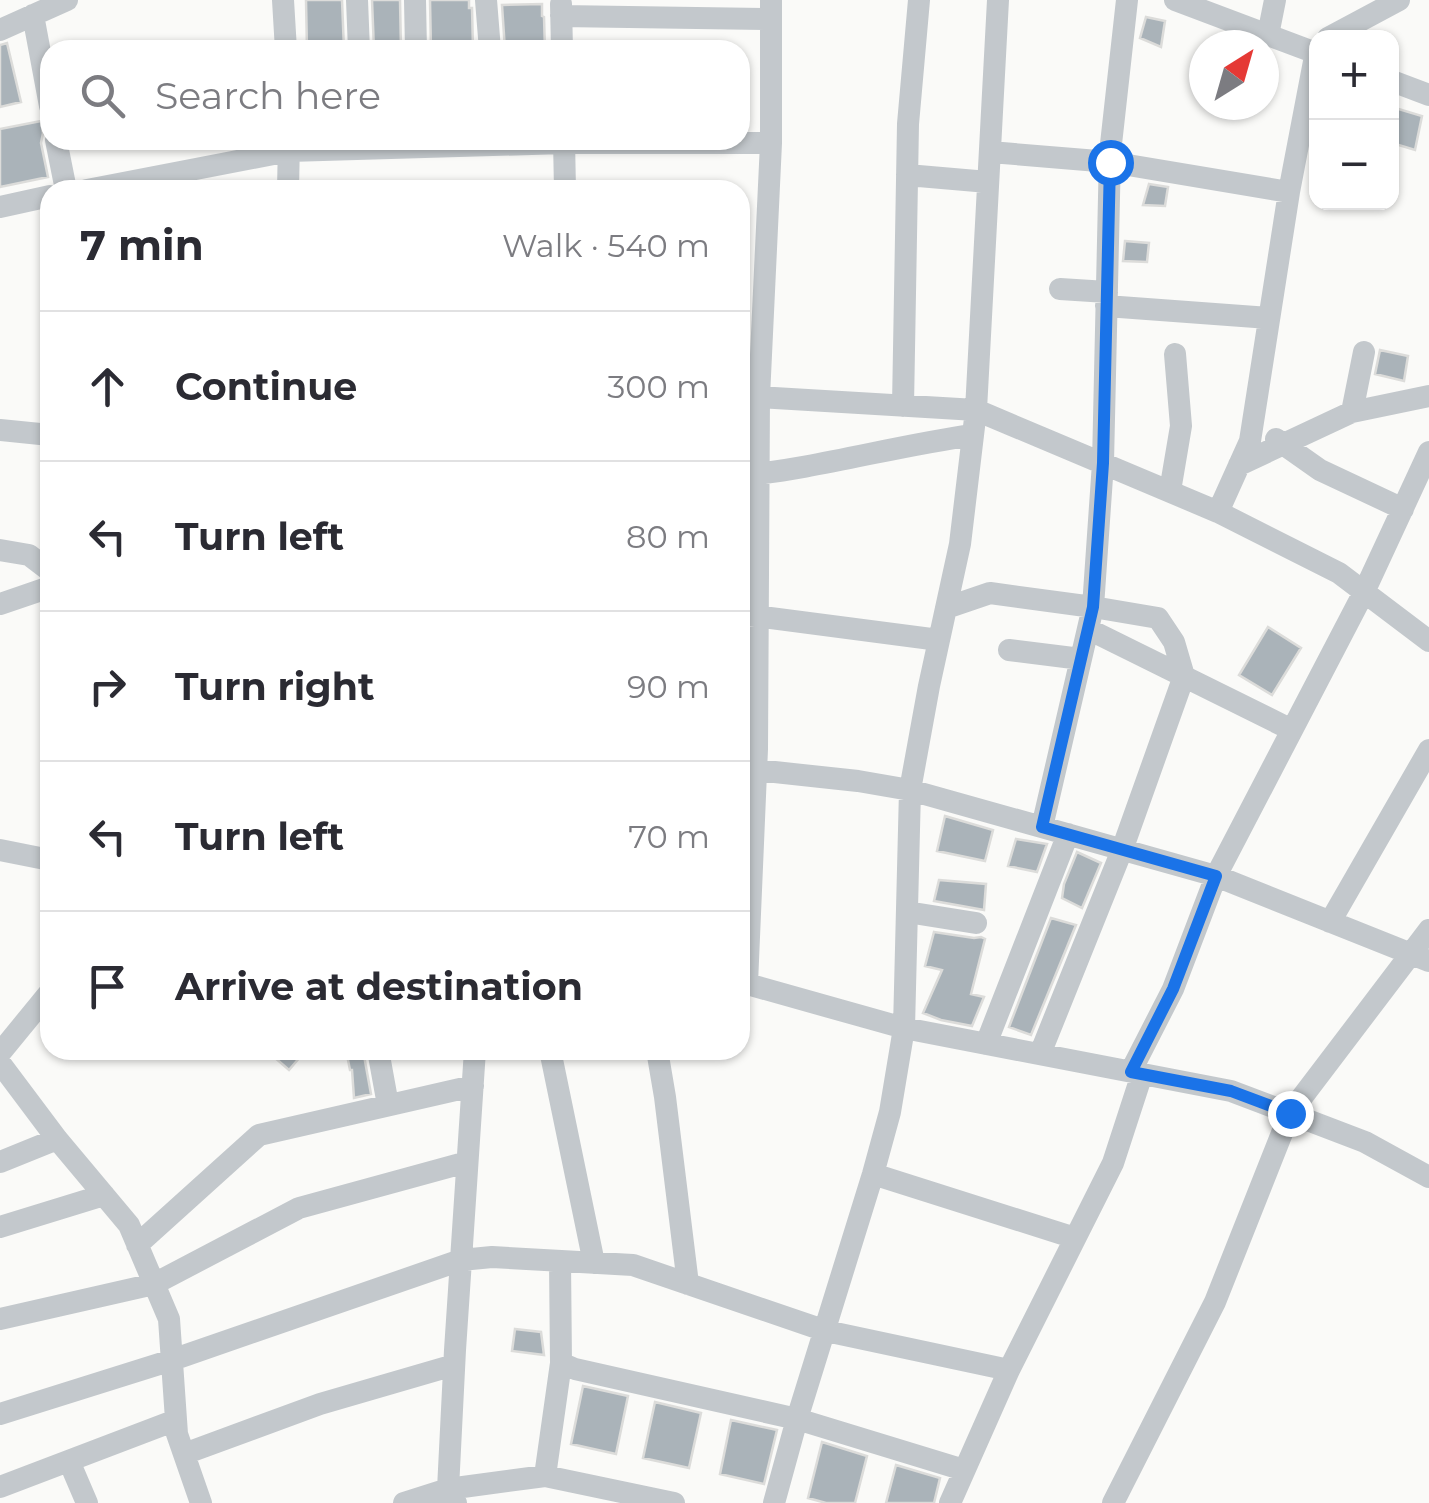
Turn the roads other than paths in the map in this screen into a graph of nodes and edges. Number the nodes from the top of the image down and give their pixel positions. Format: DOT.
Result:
graph roads {
  1 [pos="67,0"];
  2 [pos="283,0"];
  3 [pos="357,0"];
  4 [pos="415,0"];
  5 [pos="486,0"];
  6 [pos="919,0"];
  7 [pos="998,0"];
  8 [pos="1127,0"];
  9 [pos="1175,0"];
  10 [pos="1275,0"];
  11 [pos="1385,3"];
  12 [pos="561,8"];
  13 [pos="771,9"];
  14 [pos="33,15"];
  15 [pos="0,30"];
  16 [pos="1255,30"];
  17 [pos="1269,30"];
  18 [pos="1346,30"];
  19 [pos="1279,38"];
  20 [pos="285,40"];
  21 [pos="359,40"];
  22 [pos="416,40"];
  23 [pos="489,40"];
  24 [pos="562,40"];
  25 [pos="1309,46"];
  26 [pos="40,52"];
  27 [pos="1399,84"];
  28 [pos="1429,96"];
  29 [pos="1309,97"];
  30 [pos="750,142"];
  31 [pos="771,142"];
  32 [pos="58,150"];
  33 [pos="271,150"];
  34 [pos="289,150"];
  35 [pos="564,150"];
  36 [pos="990,152"];
  37 [pos="1110,162"];
  38 [pos="907,175"];
  39 [pos="64,180"];
  40 [pos="132,180"];
  41 [pos="288,180"];
  42 [pos="566,180"];
  43 [pos="988,182"];
  44 [pos="1289,192"];
  45 [pos="40,198"];
  46 [pos="0,207"];
  47 [pos="750,261"];
  48 [pos="766,262"];
  49 [pos="1060,289"];
  50 [pos="1106,299"];
  51 [pos="1269,318"];
  52 [pos="1364,352"];
  53 [pos="1176,354"];
  54 [pos="750,370"];
  55 [pos="1429,396"];
  56 [pos="760,397"];
  57 [pos="903,406"];
  58 [pos="976,410"];
  59 [pos="1352,412"];
  60 [pos="1252,423"];
  61 [pos="0,430"];
  62 [pos="40,434"];
  63 [pos="974,435"];
  64 [pos="1284,444"];
  65 [pos="1429,452"];
  66 [pos="1103,463"];
  67 [pos="1239,465"];
  68 [pos="750,468"];
  69 [pos="750,475"];
  70 [pos="1170,492"];
  71 [pos="1403,509"];
  72 [pos="1218,512"];
  73 [pos="0,550"];
  74 [pos="40,564"];
  75 [pos="40,590"];
  76 [pos="1364,592"];
  77 [pos="0,604"];
  78 [pos="946,608"];
  79 [pos="750,615"];
  80 [pos="1090,618"];
  81 [pos="938,640"];
  82 [pos="1429,641"];
  83 [pos="1009,650"];
  84 [pos="1081,659"];
  85 [pos="1184,676"];
  86 [pos="750,685"];
  87 [pos="1292,730"];
  88 [pos="1429,750"];
  89 [pos="751,755"];
  90 [pos="750,784"];
  91 [pos="910,790"];
  92 [pos="1042,827"];
  93 [pos="1068,834"];
  94 [pos="0,850"];
  95 [pos="1122,850"];
  96 [pos="40,858"];
  97 [pos="1216,876"];
  98 [pos="907,912"];
  99 [pos="1330,922"];
  100 [pos="976,923"];
  101 [pos="1429,930"];
  102 [pos="1420,958"];
  103 [pos="750,985"];
  104 [pos="40,1004"];
  105 [pos="904,1028"];
  106 [pos="986,1044"];
  107 [pos="0,1053"];
  108 [pos="1040,1054"];
  109 [pos="380,1060"];
  110 [pos="474,1060"];
  111 [pos="552,1060"];
  112 [pos="658,1060"];
  113 [pos="0,1063"];
  114 [pos="1137,1072"];
  115 [pos="473,1086"];
  116 [pos="388,1106"];
  117 [pos="1290,1113"];
  118 [pos="57,1139"];
  119 [pos="0,1162"];
  120 [pos="467,1162"];
  121 [pos="874,1174"];
  122 [pos="1429,1177"];
  123 [pos="104,1195"];
  124 [pos="0,1227"];
  125 [pos="1076,1238"];
  126 [pos="138,1245"];
  127 [pos="460,1260"];
  128 [pos="560,1261"];
  129 [pos="594,1263"];
  130 [pos="154,1284"];
  131 [pos="688,1284"];
  132 [pos="0,1320"];
  133 [pos="826,1330"];
  134 [pos="172,1360"];
  135 [pos="561,1362"];
  136 [pos="454,1366"];
  137 [pos="1009,1370"];
  138 [pos="0,1414"];
  139 [pos="176,1420"];
  140 [pos="797,1420"];
  141 [pos="184,1454"];
  142 [pos="69,1460"];
  143 [pos="964,1470"];
  144 [pos="545,1476"];
  145 [pos="0,1486"];
  146 [pos="452,1496"];
  147 [pos="87,1503"];
  148 [pos="201,1503"];
  149 [pos="404,1503"];
  150 [pos="674,1503"];
  151 [pos="774,1503"];
  152 [pos="950,1503"];
  153 [pos="1113,1503"];
  1 -- 14 [label="street"];
  2 -- 20 [label="street"];
  3 -- 21 [label="street"];
  4 -- 22 [label="street"];
  5 -- 23 [label="street"];
  6 -- 38 [label="street"];
  7 -- 36 [label="street"];
  8 -- 37 [label="street"];
  9 -- 16 [label="street"];
  10 -- 17 [label="street"];
  11 -- 18 [label="street"];
  12 -- 13 [label="street"];
  12 -- 24 [label="street"];
  13 -- 31 [label="street"];
  14 -- 15 [label="street"];
  14 -- 26 [label="street"];
  19 -- 25 [label="street"];
  27 -- 28 [label="street"];
  29 -- 44 [label="street"];
  30 -- 31 [label="street"];
  31 -- 48 [label="street"];
  32 -- 39 [label="street"];
  33 -- 40 [label="street"];
  34 -- 41 [label="street"];
  35 -- 42 [label="street"];
  36 -- 37 [label="street"];
  36 -- 43 [label="street"];
  37 -- 44 [label="street"];
  37 -- 50 [label="street"];
  38 -- 43 [label="street"];
  38 -- 57 [label="street"];
  43 -- 58 [label="street"];
  44 -- 51 [label="street"];
  45 -- 46 [label="street"];
  47 -- 48 [label="street"];
  48 -- 54 [label="street"];
  49 -- 50 [label="street"];
  50 -- 51 [label="street"];
  50 -- 66 [label="street"];
  51 -- 60 [label="street"];
  52 -- 59 [label="street"];
  53 -- 70 [label="street"];
  54 -- 56 [label="street"];
  55 -- 59 [label="street"];
  56 -- 57 [label="street"];
  56 -- 68 [label="street"];
  57 -- 58 [label="street"];
  58 -- 63 [label="street"];
  58 -- 66 [label="street"];
  59 -- 64 [label="street"];
  60 -- 64 [label="street"];
  60 -- 67 [label="street"];
  61 -- 62 [label="street"];
  63 -- 69 [label="street"];
  63 -- 78 [label="street"];
  64 -- 67 [label="street"];
  64 -- 71 [label="street"];
  65 -- 71 [label="street"];
  66 -- 70 [label="street"];
  66 -- 80 [label="street"];
  67 -- 72 [label="street"];
  70 -- 72 [label="street"];
  71 -- 76 [label="street"];
  72 -- 76 [label="street"];
  73 -- 74 [label="street"];
  75 -- 77 [label="street"];
  76 -- 82 [label="street"];
  76 -- 87 [label="street"];
  78 -- 80 [label="street"];
  78 -- 81 [label="street"];
  79 -- 81 [label="street"];
  80 -- 84 [label="street"];
  80 -- 85 [label="street"];
  80 -- 85 [label="street"];
  81 -- 91 [label="street"];
  83 -- 84 [label="street"];
  84 -- 92 [label="street"];
  85 -- 87 [label="street"];
  85 -- 95 [label="street"];
  86 -- 89 [label="street"];
  87 -- 97 [label="street"];
  88 -- 99 [label="street"];
  89 -- 90 [label="street"];
  89 -- 91 [label="street"];
  91 -- 92 [label="street"];
  91 -- 98 [label="street"];
  92 -- 93 [label="street"];
  93 -- 95 [label="street"];
  93 -- 106 [label="street"];
  94 -- 96 [label="street"];
  95 -- 97 [label="street"];
  95 -- 108 [label="street"];
  97 -- 99 [label="street"];
  97 -- 114 [label="street"];
  98 -- 100 [label="street"];
  98 -- 105 [label="street"];
  99 -- 102 [label="street"];
  101 -- 102 [label="street"];
  102 -- 117 [label="street"];
  103 -- 105 [label="street"];
  104 -- 107 [label="street"];
  105 -- 106 [label="street"];
  105 -- 121 [label="street"];
  106 -- 108 [label="street"];
  108 -- 114 [label="street"];
  109 -- 116 [label="street"];
  110 -- 115 [label="street"];
  111 -- 129 [label="street"];
  112 -- 131 [label="street"];
  113 -- 118 [label="street"];
  114 -- 117 [label="street"];
  114 -- 125 [label="street"];
  115 -- 116 [label="street"];
  115 -- 120 [label="street"];
  116 -- 126 [label="street"];
  117 -- 122 [label="street"];
  117 -- 153 [label="street"];
  118 -- 119 [label="street"];
  118 -- 123 [label="street"];
  120 -- 127 [label="street"];
  120 -- 130 [label="street"];
  121 -- 125 [label="street"];
  121 -- 133 [label="street"];
  123 -- 124 [label="street"];
  123 -- 126 [label="street"];
  125 -- 137 [label="street"];
  126 -- 130 [label="street"];
  127 -- 128 [label="street"];
  127 -- 134 [label="street"];
  127 -- 136 [label="street"];
  128 -- 129 [label="street"];
  128 -- 135 [label="street"];
  129 -- 131 [label="street"];
  130 -- 132 [label="street"];
  130 -- 134 [label="street"];
  131 -- 133 [label="street"];
  133 -- 137 [label="street"];
  133 -- 140 [label="street"];
  134 -- 138 [label="street"];
  134 -- 139 [label="street"];
  135 -- 140 [label="street"];
  135 -- 144 [label="street"];
  136 -- 141 [label="street"];
  136 -- 146 [label="street"];
  137 -- 143 [label="street"];
  139 -- 141 [label="street"];
  139 -- 142 [label="street"];
  140 -- 143 [label="street"];
  140 -- 151 [label="street"];
  141 -- 148 [label="street"];
  142 -- 145 [label="street"];
  142 -- 147 [label="street"];
  143 -- 152 [label="street"];
  144 -- 146 [label="street"];
  144 -- 150 [label="street"];
  146 -- 149 [label="street"];
}
